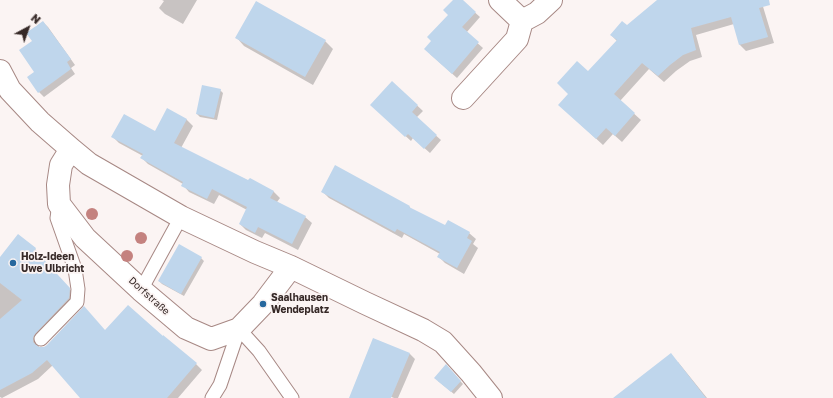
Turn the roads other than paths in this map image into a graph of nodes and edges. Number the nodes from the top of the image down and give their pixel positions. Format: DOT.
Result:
graph roads {
  1 [pos="500,0"];
  2 [pos="550,0"];
  3 [pos="522,20"];
  4 [pos="0,71"];
  5 [pos="463,98"];
  6 [pos="71,149"];
  7 [pos="59,204"];
  8 [pos="181,217"];
  9 [pos="291,267"];
  10 [pos="141,290"];
  11 [pos="239,329"];
  12 [pos="41,340"];
  13 [pos="212,398"];
  14 [pos="292,398"];
  15 [pos="491,398"];
  1 -- 3 [label="street"];
  2 -- 3 [label="street"];
  3 -- 5 [label="street"];
  4 -- 6 [label="street"];
  6 -- 7 [label="street"];
  6 -- 8 [label="street"];
  7 -- 10 [label="street, Dorfstraße"];
  7 -- 12 [label="lane"];
  8 -- 9 [label="street"];
  8 -- 10 [label="lane"];
  9 -- 11 [label="street, Dorfstraße"];
  9 -- 15 [label="street"];
  10 -- 11 [label="street, Dorfstraße"];
  11 -- 13 [label="lane"];
  11 -- 14 [label="lane"];
}
